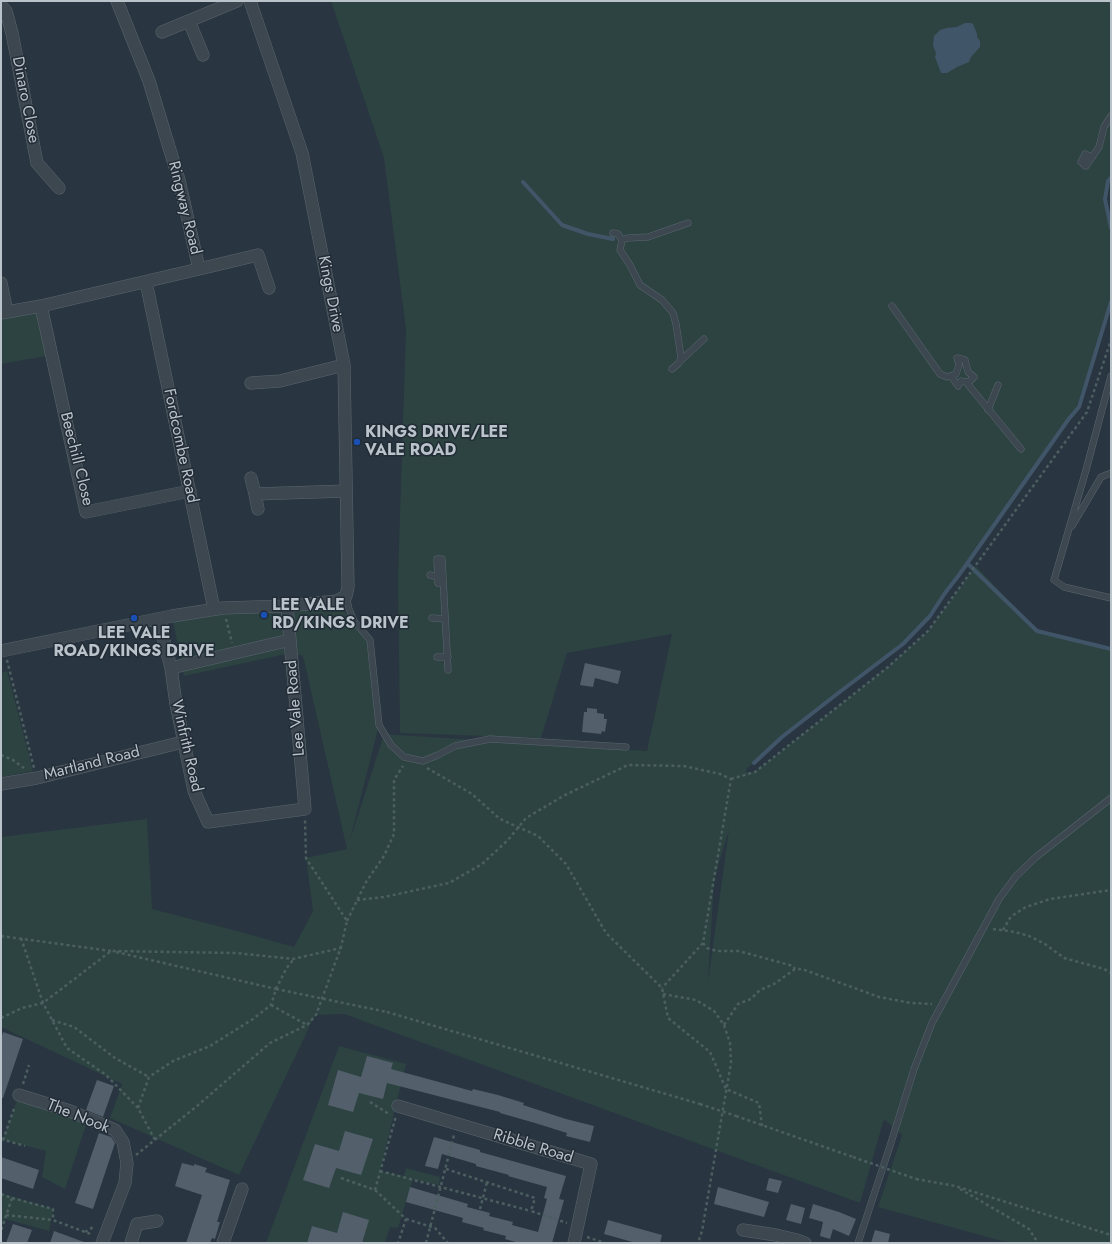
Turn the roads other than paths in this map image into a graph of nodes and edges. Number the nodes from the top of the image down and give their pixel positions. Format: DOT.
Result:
graph roads {
  1 [pos="117,1"];
  2 [pos="237,1"];
  3 [pos="250,1"];
  4 [pos="1,6"];
  5 [pos="189,21"];
  6 [pos="162,32"];
  7 [pos="203,54"];
  8 [pos="1111,116"];
  9 [pos="1081,162"];
  10 [pos="59,188"];
  11 [pos="688,223"];
  12 [pos="613,233"];
  13 [pos="622,240"];
  14 [pos="199,269"];
  15 [pos="146,282"];
  16 [pos="1,283"];
  17 [pos="269,288"];
  18 [pos="40,306"];
  19 [pos="892,306"];
  20 [pos="4,313"];
  21 [pos="704,339"];
  22 [pos="679,363"];
  23 [pos="344,365"];
  24 [pos="672,369"];
  25 [pos="951,376"];
  26 [pos="1111,376"];
  27 [pos="966,382"];
  28 [pos="251,383"];
  29 [pos="998,385"];
  30 [pos="988,410"];
  31 [pos="1021,449"];
  32 [pos="1111,472"];
  33 [pos="251,478"];
  34 [pos="190,491"];
  35 [pos="346,491"];
  36 [pos="255,494"];
  37 [pos="258,509"];
  38 [pos="1067,534"];
  39 [pos="430,575"];
  40 [pos="438,577"];
  41 [pos="443,583"];
  42 [pos="346,596"];
  43 [pos="1111,598"];
  44 [pos="287,606"];
  45 [pos="218,608"];
  46 [pos="432,618"];
  47 [pos="161,619"];
  48 [pos="445,619"];
  49 [pos="290,640"];
  50 [pos="3,651"];
  51 [pos="437,657"];
  52 [pos="448,657"];
  53 [pos="171,668"];
  54 [pos="448,670"];
  55 [pos="183,742"];
  56 [pos="626,747"];
  57 [pos="1,784"];
  58 [pos="1111,798"];
  59 [pos="305,809"];
  60 [pos="19,1095"];
  61 [pos="398,1106"];
  62 [pos="242,1189"];
  63 [pos="157,1221"];
  64 [pos="743,1230"];
  65 [pos="576,1234"];
  66 [pos="102,1241"];
  67 [pos="131,1243"];
  68 [pos="223,1243"];
  69 [pos="805,1243"];
  70 [pos="858,1243"];
  1 -- 14 [label="street, Ringway Road"];
  2 -- 5 [label="street"];
  3 -- 23 [label="street, Kings Drive"];
  4 -- 10 [label="street, Dinaro Close"];
  5 -- 6 [label="street"];
  5 -- 7 [label="street"];
  8 -- 9 [label="lane"];
  11 -- 13 [label="lane"];
  12 -- 13 [label="lane"];
  13 -- 22 [label="lane"];
  14 -- 15 [label="street, Ringway Road"];
  14 -- 17 [label="street"];
  15 -- 18 [label="street, Ringway Road"];
  15 -- 34 [label="street, Fordcombe Road"];
  16 -- 20 [label="street"];
  18 -- 20 [label="street, Ringway Road"];
  18 -- 34 [label="street, Beechill Close"];
  19 -- 25 [label="lane"];
  21 -- 22 [label="lane"];
  22 -- 24 [label="lane"];
  23 -- 28 [label="street"];
  23 -- 35 [label="street, Kings Drive"];
  25 -- 27 [label="lane"];
  25 -- 27 [label="lane"];
  26 -- 38 [label="lane"];
  27 -- 30 [label="lane"];
  29 -- 30 [label="lane"];
  30 -- 31 [label="lane"];
  32 -- 38 [label="lane"];
  33 -- 36 [label="street"];
  34 -- 45 [label="street, Fordcombe Road"];
  35 -- 36 [label="street"];
  35 -- 42 [label="street, Kings Drive"];
  36 -- 37 [label="street"];
  38 -- 43 [label="lane"];
  39 -- 40 [label="lane"];
  40 -- 41 [label="lane"];
  40 -- 41 [label="lane"];
  41 -- 48 [label="lane"];
  42 -- 44 [label="street"];
  42 -- 56 [label="lane"];
  44 -- 45 [label="street"];
  44 -- 49 [label="street, Lee Vale Road"];
  45 -- 47 [label="street"];
  46 -- 48 [label="lane"];
  47 -- 50 [label="street"];
  47 -- 53 [label="street, Winfrith Road"];
  48 -- 52 [label="lane"];
  49 -- 53 [label="street"];
  49 -- 59 [label="street, Lee Vale Road"];
  51 -- 52 [label="lane"];
  52 -- 54 [label="lane"];
  53 -- 55 [label="street, Winfrith Road"];
  55 -- 57 [label="street, Martland Road"];
  55 -- 59 [label="street, Winfrith Road"];
  58 -- 70 [label="lane"];
  60 -- 66 [label="street, The Nook"];
  61 -- 65 [label="street, Ribble Road"];
  62 -- 68 [label="street"];
  63 -- 67 [label="street"];
  64 -- 69 [label="street"];
}
